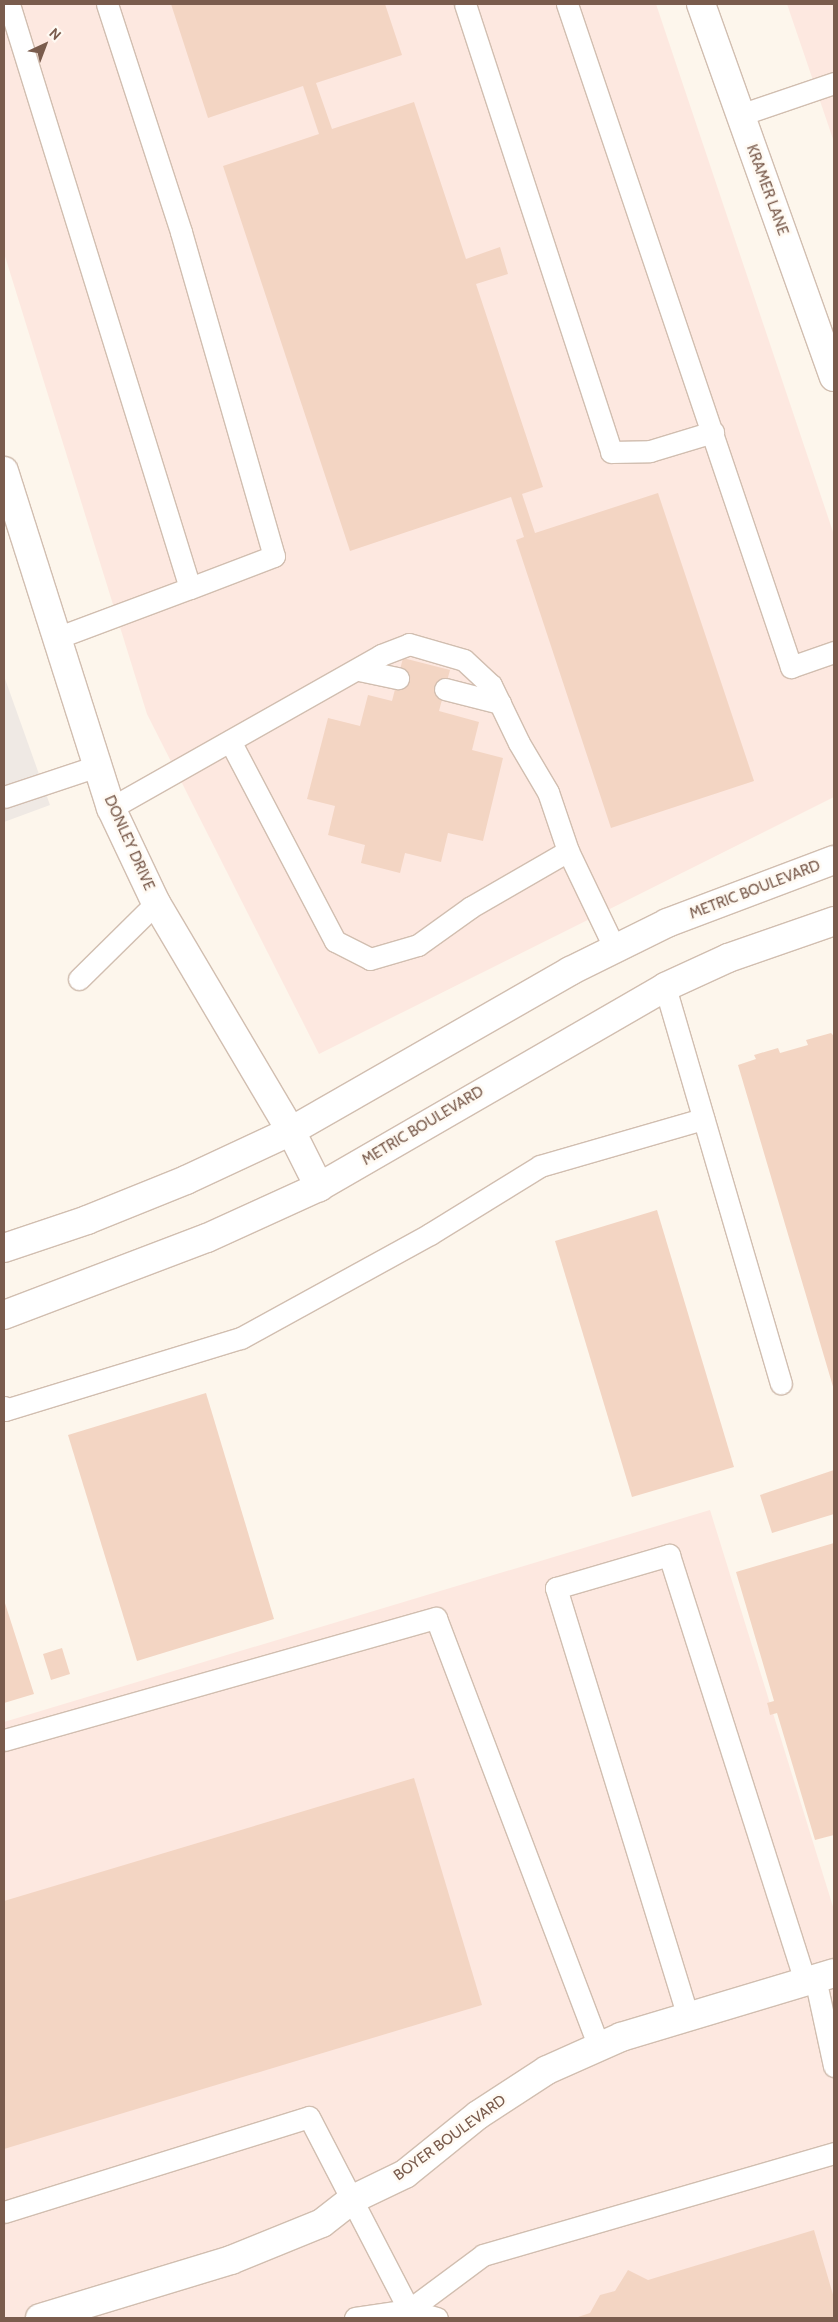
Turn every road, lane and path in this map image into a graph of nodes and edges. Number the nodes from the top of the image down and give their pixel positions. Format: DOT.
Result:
graph roads {
  1 [pos="9,4"];
  2 [pos="107,4"];
  3 [pos="466,4"];
  4 [pos="567,4"];
  5 [pos="701,4"];
  6 [pos="834,83"];
  7 [pos="740,115"];
  8 [pos="834,376"];
  9 [pos="713,432"];
  10 [pos="4,471"];
  11 [pos="190,588"];
  12 [pos="56,638"];
  13 [pos="834,652"];
  14 [pos="359,670"];
  15 [pos="398,678"];
  16 [pos="444,689"];
  17 [pos="500,703"];
  18 [pos="230,741"];
  19 [pos="98,766"];
  20 [pos="4,796"];
  21 [pos="111,808"];
  22 [pos="568,851"];
  23 [pos="834,860"];
  24 [pos="156,903"];
  25 [pos="834,921"];
  26 [pos="615,949"];
  27 [pos="79,979"];
  28 [pos="665,987"];
  29 [pos="703,1119"];
  30 [pos="291,1131"];
  31 [pos="319,1187"];
  32 [pos="4,1248"];
  33 [pos="4,1315"];
  34 [pos="781,1383"];
  35 [pos="4,1407"];
  36 [pos="4,1740"];
  37 [pos="818,1977"];
  38 [pos="688,2017"];
  39 [pos="599,2047"];
  40 [pos="834,2066"];
  41 [pos="834,2153"];
  42 [pos="353,2199"];
  43 [pos="4,2212"];
  44 [pos="407,2314"];
  45 [pos="40,2318"];
  46 [pos="355,2318"];
  47 [pos="437,2318"];
  1 -- 11 [label="lane"];
  2 -- 11 [label="lane"];
  3 -- 9 [label="lane"];
  4 -- 9 [label="lane"];
  5 -- 7 [label="street, KRAMER LANE"];
  6 -- 7 [label="lane"];
  7 -- 8 [label="street, KRAMER LANE"];
  9 -- 13 [label="lane"];
  10 -- 12 [label="street, DONLEY DRIVE"];
  11 -- 12 [label="lane"];
  12 -- 19 [label="street, DONLEY DRIVE"];
  14 -- 15 [label="lane"];
  14 -- 17 [label="lane"];
  14 -- 18 [label="lane"];
  16 -- 17 [label="lane"];
  17 -- 22 [label="lane"];
  18 -- 21 [label="lane"];
  18 -- 22 [label="lane"];
  19 -- 20 [label="lane"];
  19 -- 21 [label="street, DONLEY DRIVE"];
  21 -- 24 [label="street, DONLEY DRIVE"];
  22 -- 26 [label="lane"];
  23 -- 26 [label="street, METRIC BOULEVARD"];
  24 -- 27 [label="lane"];
  24 -- 30 [label="street, DONLEY DRIVE"];
  25 -- 28 [label="street, METRIC BOULEVARD"];
  26 -- 30 [label="street, METRIC BOULEVARD"];
  28 -- 29 [label="lane"];
  28 -- 31 [label="street, METRIC BOULEVARD"];
  29 -- 34 [label="lane"];
  29 -- 35 [label="lane"];
  30 -- 31 [label="street, DONLEY DRIVE"];
  30 -- 32 [label="street, METRIC BOULEVARD"];
  31 -- 33 [label="street, METRIC BOULEVARD"];
  36 -- 39 [label="lane"];
  37 -- 38 [label="street, BOYER BOULEVARD"];
  37 -- 38 [label="lane"];
  37 -- 40 [label="lane"];
  38 -- 39 [label="street, BOYER BOULEVARD"];
  39 -- 42 [label="street, BOYER BOULEVARD"];
  41 -- 44 [label="lane"];
  42 -- 43 [label="lane"];
  42 -- 44 [label="lane"];
  42 -- 45 [label="street, BOYER BOULEVARD"];
  44 -- 46 [label="lane"];
  44 -- 47 [label="lane"];
}
